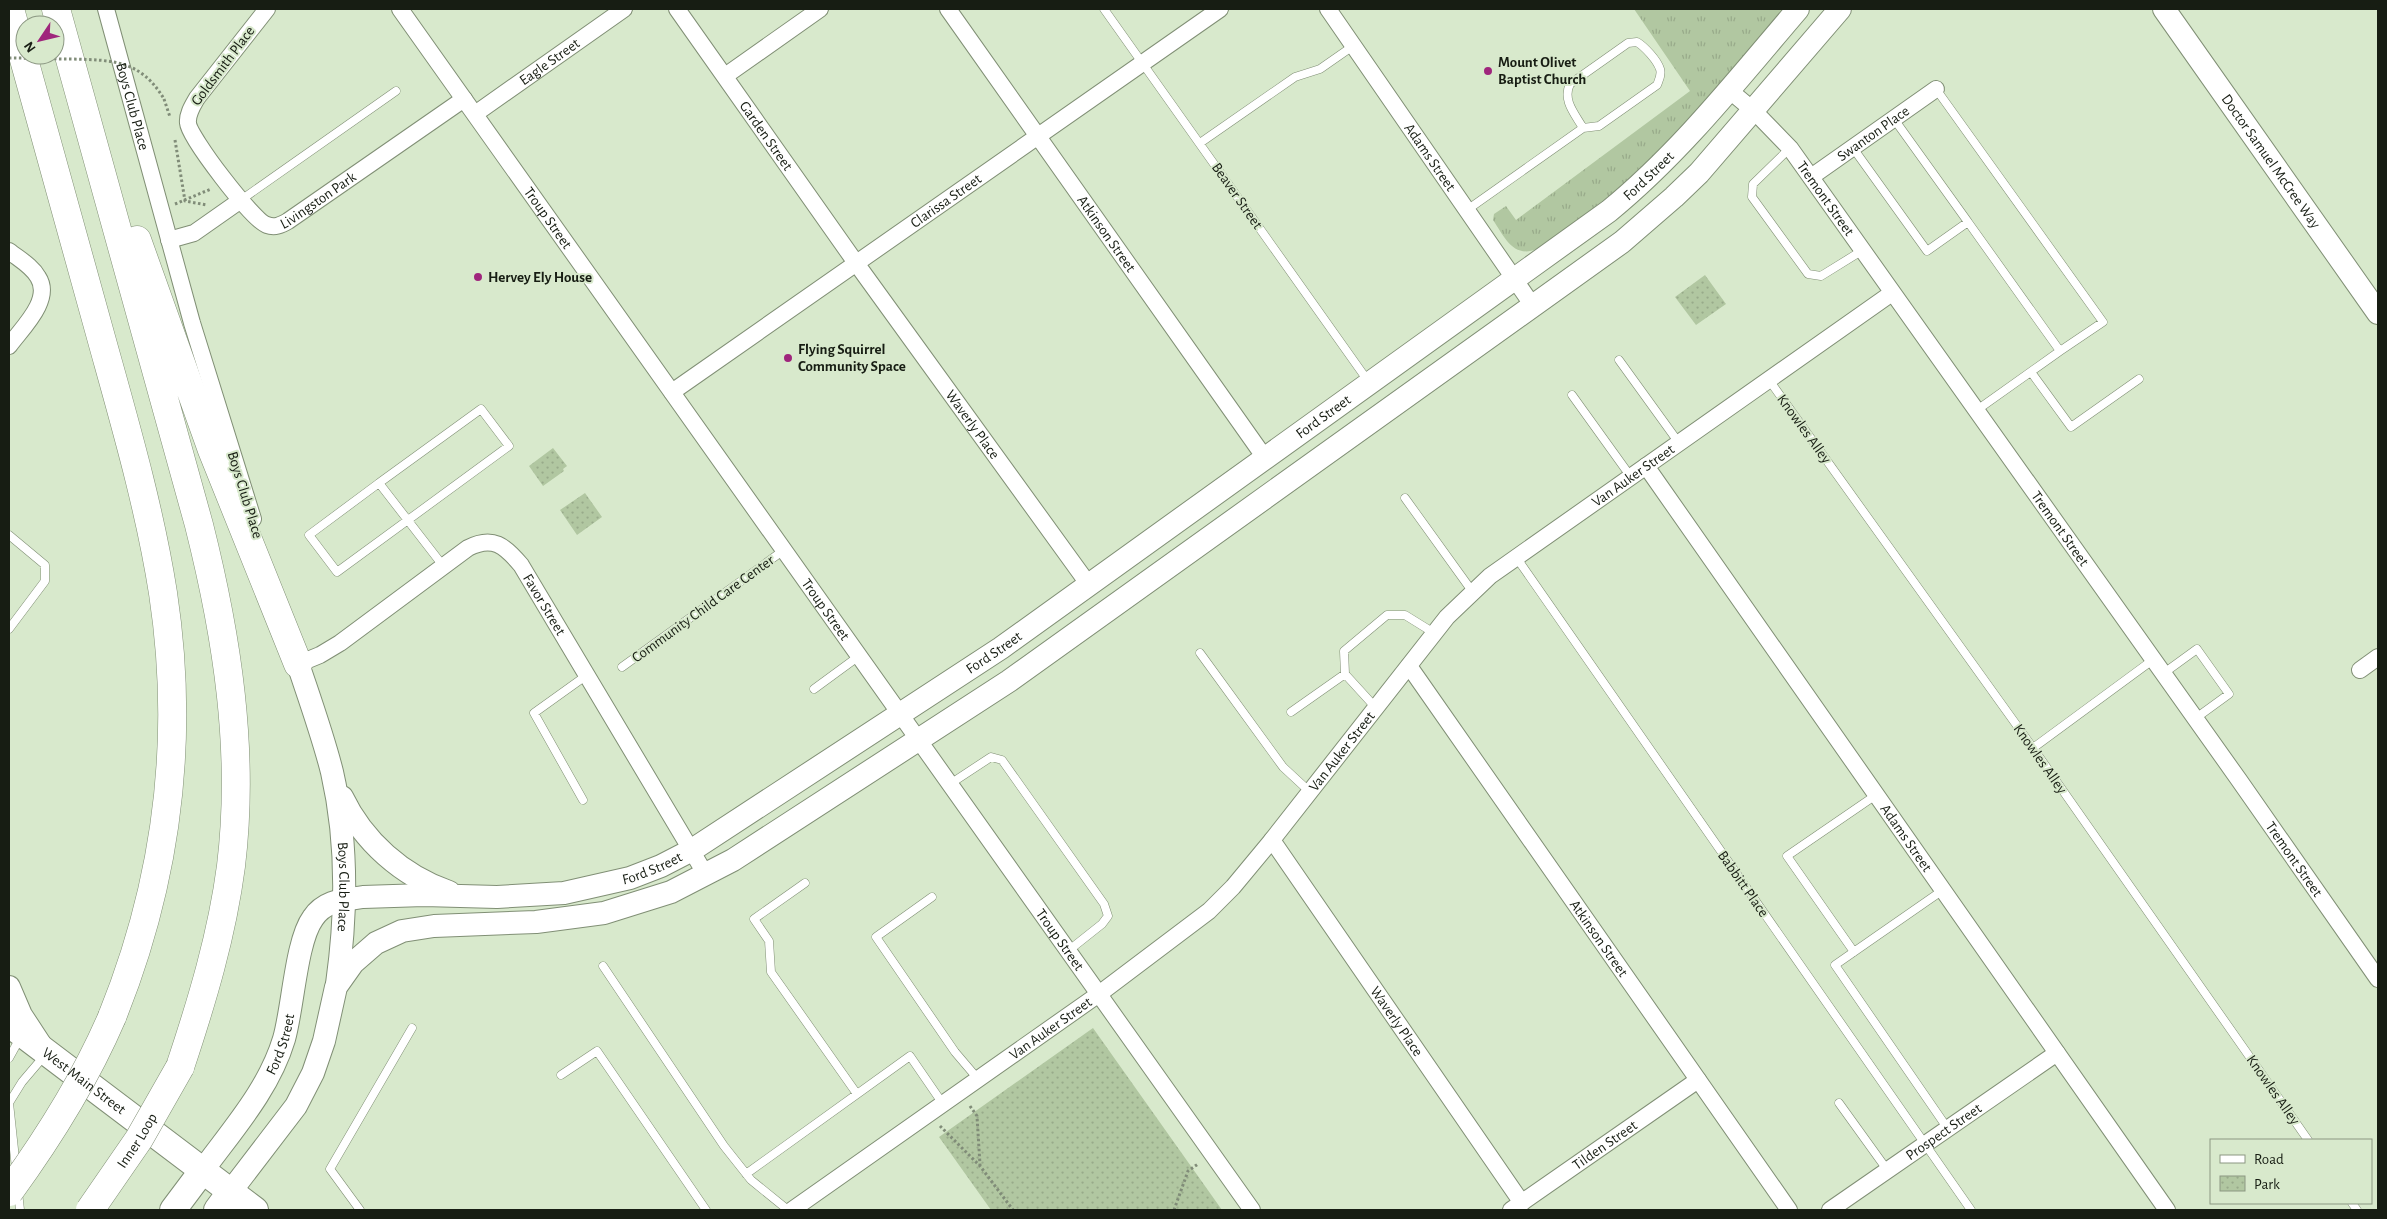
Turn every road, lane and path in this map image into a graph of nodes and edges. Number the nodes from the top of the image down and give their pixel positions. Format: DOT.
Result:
graph roads {
  1 [pos="10,9"];
  2 [pos="56,9"];
  3 [pos="106,9"];
  4 [pos="267,9"];
  5 [pos="400,9"];
  6 [pos="624,9"];
  7 [pos="677,9"];
  8 [pos="820,9"];
  9 [pos="948,9"];
  10 [pos="1104,9"];
  11 [pos="1220,9"];
  12 [pos="1328,9"];
  13 [pos="1798,9"];
  14 [pos="1840,9"];
  15 [pos="2164,9"];
  16 [pos="1353,46"];
  17 [pos="9,58"];
  18 [pos="1142,63"];
  19 [pos="725,76"];
  20 [pos="1936,89"];
  21 [pos="1729,90"];
  22 [pos="396,91"];
  23 [pos="464,98"];
  24 [pos="1754,111"];
  25 [pos="475,114"];
  26 [pos="1894,119"];
  27 [pos="172,121"];
  28 [pos="1583,128"];
  29 [pos="1038,136"];
  30 [pos="175,139"];
  31 [pos="1200,143"];
  32 [pos="1790,148"];
  33 [pos="1853,148"];
  34 [pos="1811,177"];
  35 [pos="227,182"];
  36 [pos="241,200"];
  37 [pos="185,201"];
  38 [pos="160,207"];
  39 [pos="1467,210"];
  40 [pos="1968,222"];
  41 [pos="169,240"];
  42 [pos="1863,250"];
  43 [pos="9,251"];
  44 [pos="856,263"];
  45 [pos="1515,279"];
  46 [pos="1892,293"];
  47 [pos="1534,306"];
  48 [pos="2378,313"];
  49 [pos="9,346"];
  50 [pos="2060,352"];
  51 [pos="1620,360"];
  52 [pos="2032,372"];
  53 [pos="2139,379"];
  54 [pos="1769,380"];
  55 [pos="1369,383"];
  56 [pos="672,392"];
  57 [pos="1572,395"];
  58 [pos="1977,410"];
  59 [pos="1679,443"];
  60 [pos="1265,458"];
  61 [pos="1646,466"];
  62 [pos="1631,476"];
  63 [pos="379,483"];
  64 [pos="1404,498"];
  65 [pos="408,520"];
  66 [pos="9,534"];
  67 [pos="784,550"];
  68 [pos="1516,557"];
  69 [pos="444,567"];
  70 [pos="1090,585"];
  71 [pos="1472,591"];
  72 [pos="9,629"];
  73 [pos="1434,632"];
  74 [pos="1200,653"];
  75 [pos="859,656"];
  76 [pos="2378,657"];
  77 [pos="2154,659"];
  78 [pos="298,664"];
  79 [pos="1409,666"];
  80 [pos="622,667"];
  81 [pos="2360,670"];
  82 [pos="2164,673"];
  83 [pos="1345,674"];
  84 [pos="587,675"];
  85 [pos="814,689"];
  86 [pos="1376,708"];
  87 [pos="1291,712"];
  88 [pos="901,715"];
  89 [pos="2196,718"];
  90 [pos="919,740"];
  91 [pos="2033,748"];
  92 [pos="332,772"];
  93 [pos="950,784"];
  94 [pos="1310,792"];
  95 [pos="1876,795"];
  96 [pos="582,800"];
  97 [pos="1272,840"];
  98 [pos="692,850"];
  99 [pos="706,875"];
  100 [pos="805,883"];
  101 [pos="1942,890"];
  102 [pos="465,897"];
  103 [pos="932,897"];
  104 [pos="345,899"];
  105 [pos="1068,951"];
  106 [pos="1854,952"];
  107 [pos="603,966"];
  108 [pos="2378,979"];
  109 [pos="9,987"];
  110 [pos="336,987"];
  111 [pos="1099,994"];
  112 [pos="412,1028"];
  113 [pos="16,1029"];
  114 [pos="47,1053"];
  115 [pos="2057,1053"];
  116 [pos="9,1058"];
  117 [pos="180,1067"];
  118 [pos="561,1075"];
  119 [pos="978,1079"];
  120 [pos="1698,1080"];
  121 [pos="960,1092"];
  122 [pos="857,1094"];
  123 [pos="9,1103"];
  124 [pos="1839,1103"];
  125 [pos="937,1108"];
  126 [pos="1948,1130"];
  127 [pos="2307,1139"];
  128 [pos="1925,1146"];
  129 [pos="1212,1153"];
  130 [pos="980,1166"];
  131 [pos="203,1170"];
  132 [pos="1888,1171"];
  133 [pos="746,1174"];
  134 [pos="9,1192"];
  135 [pos="224,1201"];
  136 [pos="1517,1207"];
  137 [pos="1840,1208"];
  138 [pos="20,1210"];
  139 [pos="90,1210"];
  140 [pos="109,1210"];
  141 [pos="173,1210"];
  142 [pos="255,1210"];
  143 [pos="360,1210"];
  144 [pos="706,1210"];
  145 [pos="788,1210"];
  146 [pos="792,1210"];
  147 [pos="1013,1210"];
  148 [pos="1174,1210"];
  149 [pos="1252,1210"];
  150 [pos="1789,1210"];
  151 [pos="1971,1210"];
  152 [pos="2166,1210"];
  1 -- 134 [label="highway, bridge"];
  2 -- 78 [label="highway"];
  2 -- 117 [label="highway"];
  3 -- 38 [label="street, Boys Club Place"];
  4 -- 35 [label="street, Goldsmith Place"];
  5 -- 23 [label="street, Troup Street"];
  6 -- 25 [label="street, Eagle Street"];
  7 -- 19 [label="street, Garden Street"];
  8 -- 19 [label="street"];
  9 -- 29 [label="street, Atkinson Street"];
  10 -- 18 [label="lane, Beaver Street"];
  11 -- 18 [label="street, Clarissa Street"];
  12 -- 16 [label="street, Adams Street"];
  13 -- 21 [label="main road, Ford Street"];
  14 -- 24 [label="main road, Ford Street"];
  15 -- 48 [label="main road, Doctor Samuel McCree Way"];
  16 -- 31 [label="lane"];
  16 -- 39 [label="street, Adams Street"];
  17 -- 27 [label="path, bridge"];
  18 -- 29 [label="street, Clarissa Street"];
  18 -- 31 [label="lane, Beaver Street"];
  19 -- 44 [label="street, Garden Street"];
  20 -- 26 [label="street, Swanton Place"];
  20 -- 50 [label="lane"];
  21 -- 24 [label="street, Tremont Street"];
  21 -- 45 [label="main road, Ford Street"];
  22 -- 36 [label="lane"];
  23 -- 25 [label="street, Troup Street"];
  23 -- 36 [label="street, Livingston Park"];
  24 -- 32 [label="street, Tremont Street"];
  24 -- 47 [label="main road, Ford Street"];
  25 -- 56 [label="street, Troup Street"];
  26 -- 33 [label="street, Swanton Place"];
  26 -- 40 [label="lane"];
  28 -- 28 [label="lane"];
  28 -- 39 [label="lane"];
  29 -- 44 [label="street, Clarissa Street"];
  29 -- 60 [label="street, Atkinson Street"];
  30 -- 37 [label="path"];
  31 -- 55 [label="lane, Beaver Street"];
  32 -- 34 [label="street, Tremont Street"];
  32 -- 42 [label="lane"];
  33 -- 34 [label="street, Swanton Place"];
  33 -- 40 [label="lane"];
  34 -- 42 [label="street, Tremont Street"];
  35 -- 36 [label="street, Goldsmith Place"];
  35 -- 37 [label="path"];
  36 -- 41 [label="street"];
  37 -- 38 [label="path"];
  38 -- 41 [label="street, Boys Club Place"];
  39 -- 45 [label="street, Adams Street"];
  40 -- 50 [label="lane"];
  41 -- 78 [label="street, Boys Club Place"];
  42 -- 46 [label="street, Tremont Street"];
  43 -- 49 [label="street"];
  44 -- 56 [label="street, Clarissa Street"];
  44 -- 70 [label="street, Waverly Place"];
  45 -- 47 [label="street, Adams Street"];
  45 -- 55 [label="main road, Ford Street"];
  46 -- 54 [label="street, Van Auker Street"];
  46 -- 58 [label="street, Tremont Street"];
  47 -- 90 [label="main road, Ford Street"];
  50 -- 52 [label="lane"];
  51 -- 59 [label="lane"];
  52 -- 53 [label="lane"];
  52 -- 58 [label="lane"];
  54 -- 59 [label="street, Van Auker Street"];
  54 -- 91 [label="lane, Knowles Alley"];
  55 -- 60 [label="main road, Ford Street"];
  56 -- 67 [label="street, Troup Street"];
  57 -- 62 [label="lane"];
  58 -- 77 [label="street, Tremont Street"];
  59 -- 61 [label="street, Van Auker Street"];
  60 -- 70 [label="main road, Ford Street"];
  61 -- 62 [label="street, Van Auker Street"];
  61 -- 95 [label="street, Adams Street"];
  62 -- 68 [label="street, Van Auker Street"];
  63 -- 65 [label="lane"];
  63 -- 65 [label="lane"];
  63 -- 65 [label="lane"];
  64 -- 71 [label="lane"];
  65 -- 69 [label="lane"];
  66 -- 72 [label="lane"];
  67 -- 75 [label="street, Troup Street"];
  67 -- 80 [label="lane, Community Child Care Center"];
  68 -- 71 [label="street, Van Auker Street"];
  68 -- 128 [label="lane, Babbitt Place"];
  69 -- 78 [label="street, Favor Street"];
  69 -- 84 [label="street, Favor Street"];
  70 -- 88 [label="main road, Ford Street"];
  71 -- 73 [label="street, Van Auker Street"];
  73 -- 79 [label="street, Van Auker Street"];
  73 -- 83 [label="lane"];
  74 -- 94 [label="lane"];
  75 -- 85 [label="lane"];
  75 -- 88 [label="street, Troup Street"];
  76 -- 81 [label="street"];
  77 -- 82 [label="street, Tremont Street"];
  77 -- 91 [label="lane"];
  78 -- 92 [label="main road, Boys Club Place"];
  79 -- 86 [label="street, Van Auker Street"];
  79 -- 120 [label="street, Atkinson Street"];
  82 -- 89 [label="street, Tremont Street"];
  82 -- 89 [label="lane"];
  83 -- 86 [label="lane"];
  83 -- 87 [label="lane"];
  84 -- 96 [label="lane"];
  84 -- 98 [label="street, Favor Street"];
  86 -- 94 [label="street, Van Auker Street"];
  88 -- 90 [label="street, Troup Street"];
  88 -- 98 [label="main road, Ford Street"];
  89 -- 108 [label="street, Tremont Street"];
  90 -- 93 [label="street, Troup Street"];
  90 -- 99 [label="main road, Ford Street"];
  91 -- 127 [label="lane, Knowles Alley"];
  92 -- 102 [label="main road"];
  92 -- 104 [label="main road, Boys Club Place"];
  93 -- 105 [label="street, Troup Street"];
  93 -- 105 [label="lane"];
  94 -- 97 [label="street, Van Auker Street"];
  95 -- 101 [label="street, Adams Street"];
  95 -- 106 [label="lane"];
  97 -- 111 [label="street, Van Auker Street"];
  97 -- 136 [label="street, Waverly Place"];
  98 -- 99 [label="street, Favor Street"];
  98 -- 102 [label="main road, Ford Street"];
  99 -- 110 [label="main road, Ford Street"];
  100 -- 122 [label="lane"];
  101 -- 106 [label="lane"];
  101 -- 115 [label="street, Adams Street"];
  102 -- 104 [label="main road, Ford Street"];
  103 -- 119 [label="lane"];
  104 -- 110 [label="main road, Boys Club Place"];
  104 -- 131 [label="main road, Ford Street"];
  105 -- 111 [label="street, Troup Street"];
  106 -- 126 [label="lane"];
  107 -- 133 [label="lane"];
  109 -- 114 [label="main road"];
  110 -- 135 [label="main road, Ford Street"];
  111 -- 119 [label="street, Van Auker Street"];
  111 -- 129 [label="street, Troup Street"];
  112 -- 143 [label="lane"];
  113 -- 114 [label="main road, West Main Street"];
  113 -- 116 [label="lane"];
  114 -- 123 [label="lane"];
  114 -- 131 [label="main road, West Main Street"];
  115 -- 126 [label="street, Prospect Street"];
  115 -- 152 [label="street, Adams Street"];
  117 -- 139 [label="highway, Inner Loop, bridge"];
  117 -- 140 [label="highway, bridge"];
  118 -- 144 [label="lane"];
  119 -- 121 [label="street, Van Auker Street"];
  120 -- 136 [label="street, Tilden Street"];
  120 -- 150 [label="street, Atkinson Street"];
  121 -- 125 [label="street, Van Auker Street"];
  121 -- 130 [label="path"];
  122 -- 125 [label="lane"];
  122 -- 133 [label="lane"];
  123 -- 138 [label="lane"];
  124 -- 132 [label="lane"];
  125 -- 130 [label="path"];
  125 -- 146 [label="street, Van Auker Street"];
  126 -- 128 [label="street, Prospect Street"];
  128 -- 132 [label="street, Prospect Street"];
  128 -- 151 [label="lane, Babbitt Place"];
  129 -- 148 [label="path"];
  129 -- 149 [label="street, Troup Street"];
  130 -- 147 [label="path"];
  131 -- 135 [label="main road, West Main Street"];
  131 -- 141 [label="main road"];
  132 -- 137 [label="street, Prospect Street"];
  133 -- 145 [label="lane"];
  135 -- 142 [label="main road, West Main Street"];
}
